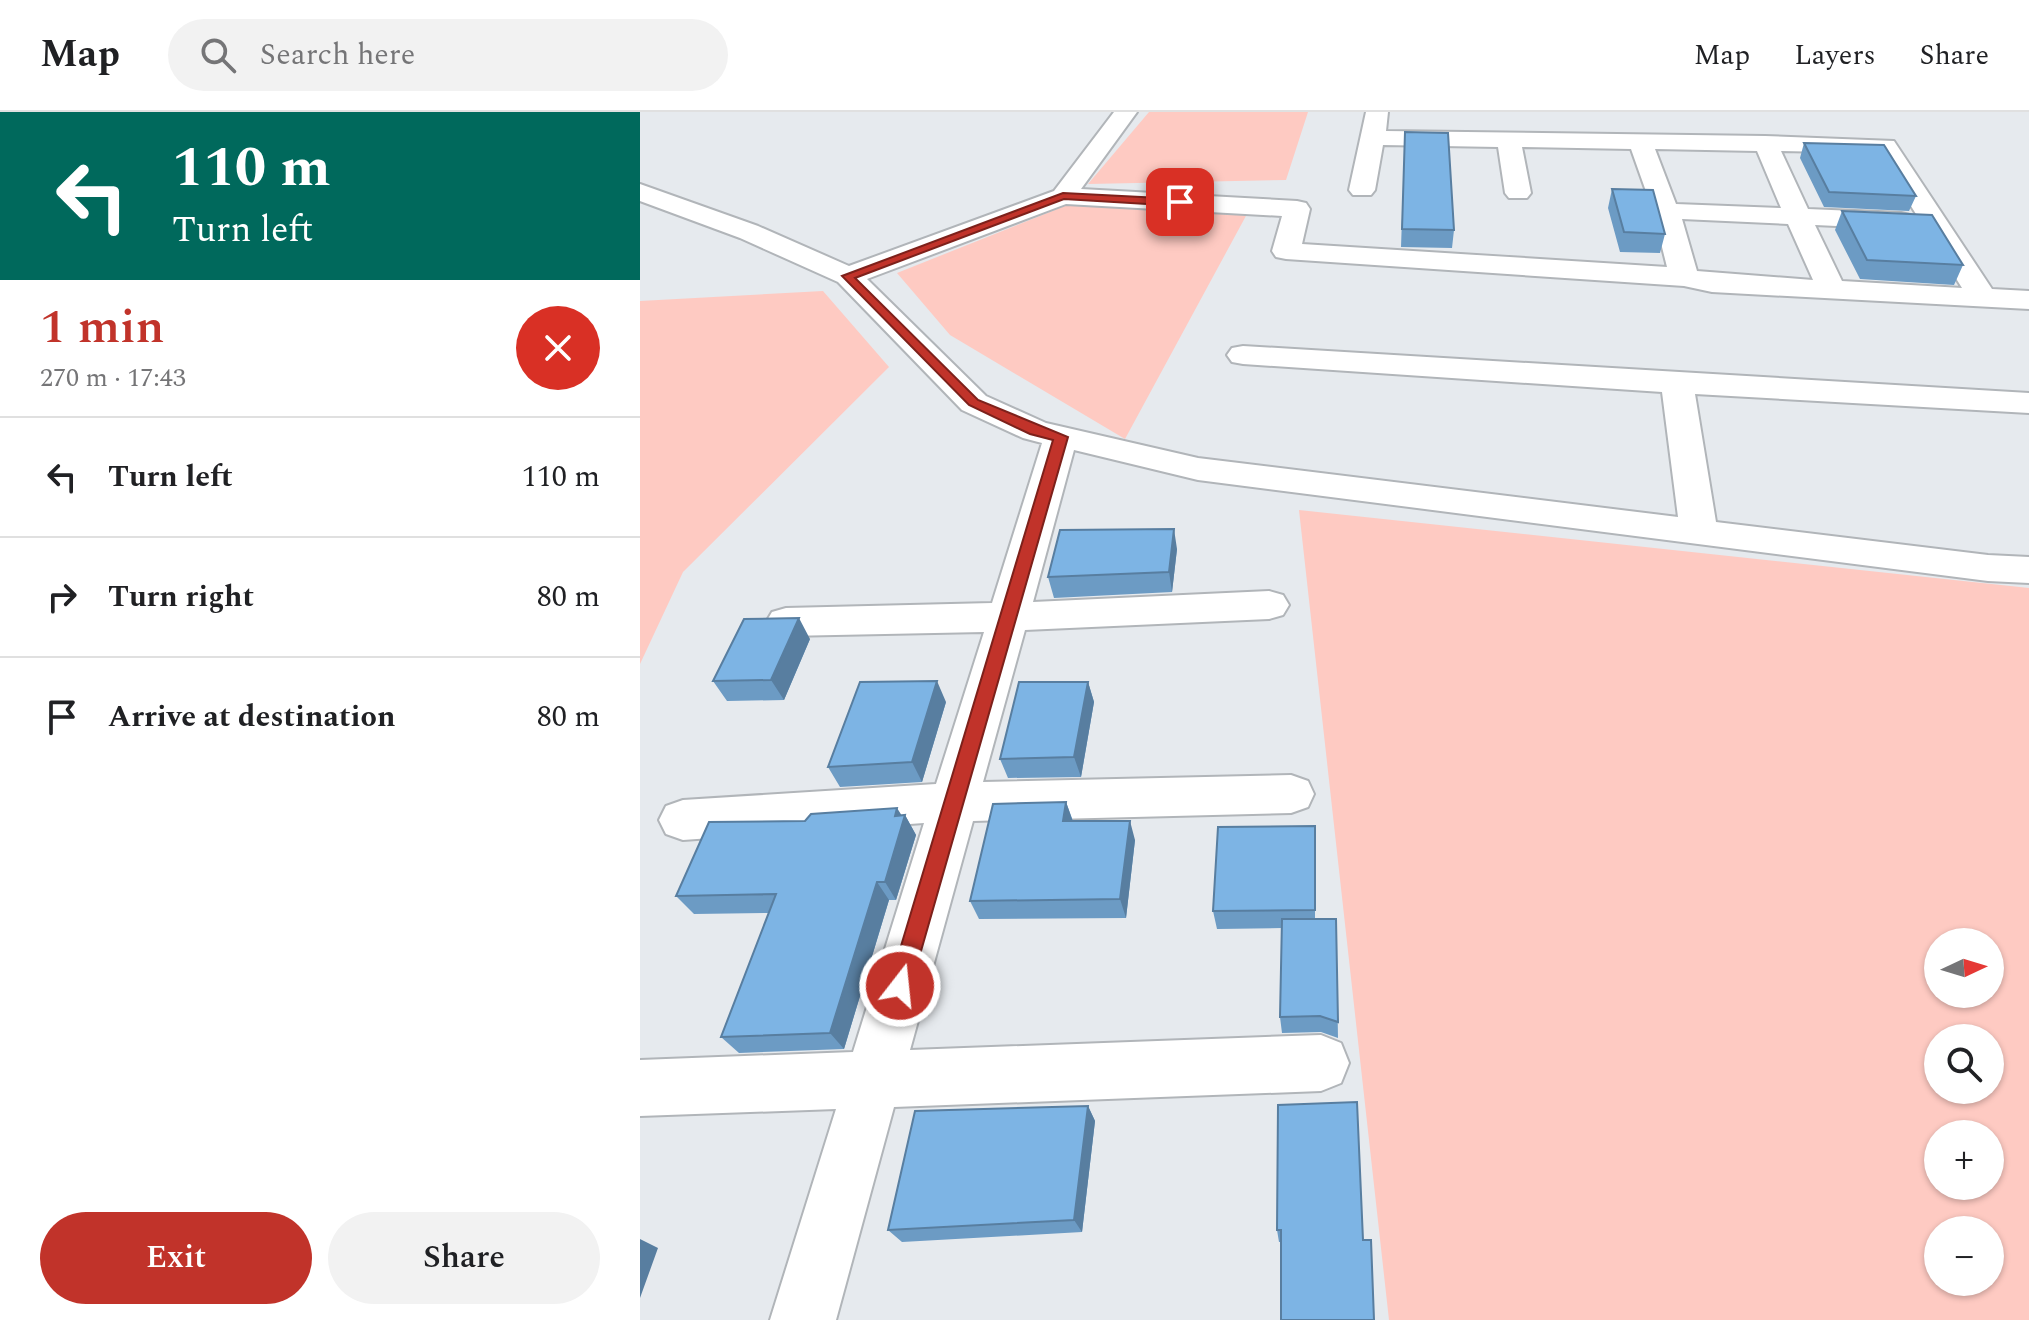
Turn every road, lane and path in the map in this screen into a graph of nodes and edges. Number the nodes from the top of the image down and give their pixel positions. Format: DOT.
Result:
graph roads {
  1 [pos="1126,112"];
  2 [pos="1377,112"];
  3 [pos="1373,138"];
  4 [pos="1509,140"];
  5 [pos="1640,142"];
  6 [pos="1765,143"];
  7 [pos="1362,190"];
  8 [pos="640,192"];
  9 [pos="1518,193"];
  10 [pos="1063,196"];
  11 [pos="1666,211"];
  12 [pos="1799,217"];
  13 [pos="1935,223"];
  14 [pos="848,276"];
  15 [pos="1684,277"];
  16 [pos="1831,289"];
  17 [pos="1983,298"];
  18 [pos="2029,300"];
  19 [pos="1243,355"];
  20 [pos="1677,383"];
  21 [pos="2029,403"];
  22 [pos="1061,437"];
  23 [pos="1699,532"];
  24 [pos="2029,570"];
  25 [pos="1269,605"];
  26 [pos="1008,617"];
  27 [pos="786,622"];
  28 [pos="1291,794"];
  29 [pos="954,802"];
  30 [pos="683,820"];
  31 [pos="1321,1063"];
  32 [pos="873,1077"];
  33 [pos="640,1088"];
  34 [pos="803,1320"];
  1 -- 10 [label="street"];
  2 -- 3 [label="street"];
  3 -- 4 [label="street"];
  3 -- 7 [label="street"];
  4 -- 5 [label="street"];
  4 -- 9 [label="street"];
  5 -- 6 [label="street"];
  5 -- 11 [label="street"];
  6 -- 12 [label="street"];
  6 -- 13 [label="street"];
  8 -- 14 [label="street"];
  10 -- 14 [label="street"];
  10 -- 15 [label="street"];
  11 -- 12 [label="street"];
  11 -- 15 [label="street"];
  12 -- 13 [label="street"];
  12 -- 16 [label="street"];
  13 -- 17 [label="street"];
  14 -- 22 [label="street"];
  15 -- 16 [label="street"];
  16 -- 17 [label="street"];
  17 -- 18 [label="street"];
  19 -- 20 [label="street"];
  20 -- 21 [label="street"];
  20 -- 23 [label="street"];
  22 -- 23 [label="street"];
  22 -- 26 [label="street"];
  23 -- 24 [label="street"];
  25 -- 26 [label="street"];
  26 -- 27 [label="street"];
  26 -- 29 [label="street"];
  28 -- 29 [label="street"];
  29 -- 30 [label="street"];
  29 -- 32 [label="street"];
  31 -- 32 [label="street"];
  32 -- 33 [label="street"];
  32 -- 34 [label="street"];
}
